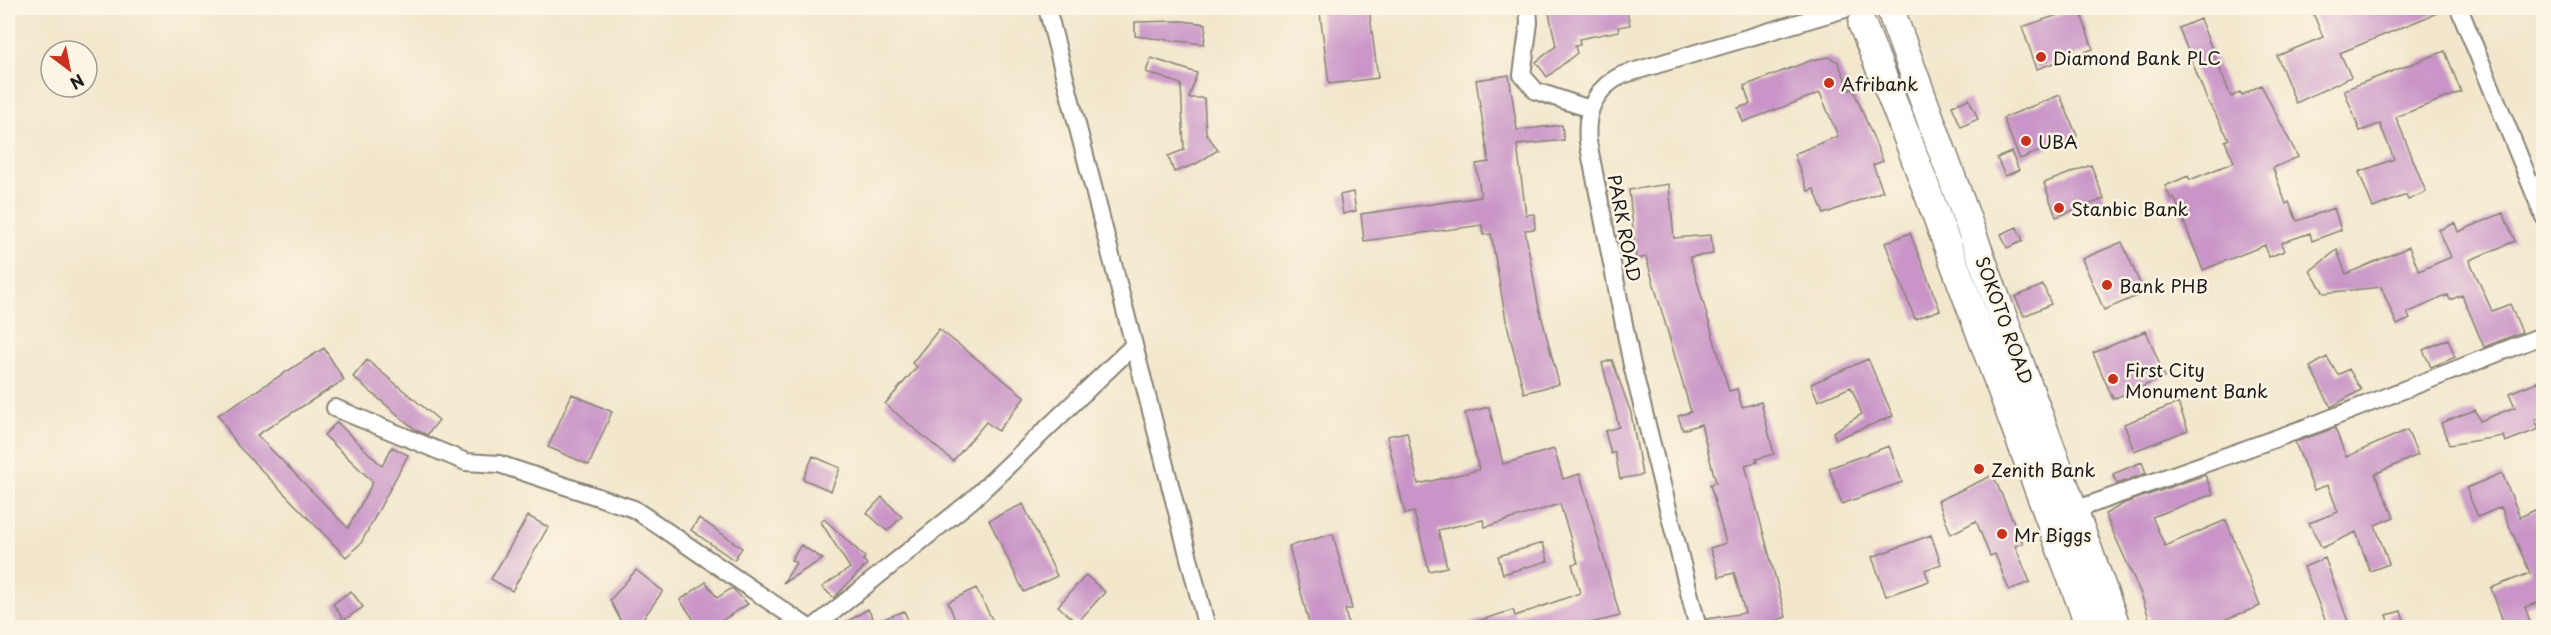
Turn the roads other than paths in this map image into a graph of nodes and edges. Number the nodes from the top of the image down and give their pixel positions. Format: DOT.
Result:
graph roads {
  1 [pos="1047,8"];
  2 [pos="1528,8"];
  3 [pos="2459,8"];
  4 [pos="1893,10"];
  5 [pos="1850,14"];
  6 [pos="1590,109"];
  7 [pos="2544,217"];
  8 [pos="2544,335"];
  9 [pos="1134,345"];
  10 [pos="335,408"];
  11 [pos="2075,510"];
  12 [pos="811,627"];
  13 [pos="1207,627"];
  14 [pos="1696,627"];
  15 [pos="2090,627"];
  16 [pos="2117,627"];
  1 -- 9 [label="street"];
  2 -- 6 [label="street"];
  3 -- 7 [label="street"];
  4 -- 5 [label="main road"];
  4 -- 11 [label="main road, SOKOTO ROAD"];
  5 -- 6 [label="street"];
  5 -- 15 [label="main road, SOKOTO ROAD"];
  6 -- 14 [label="street, PARK ROAD"];
  8 -- 11 [label="street"];
  9 -- 12 [label="street"];
  9 -- 13 [label="street"];
  10 -- 12 [label="street"];
  11 -- 16 [label="main road, SOKOTO ROAD"];
}
